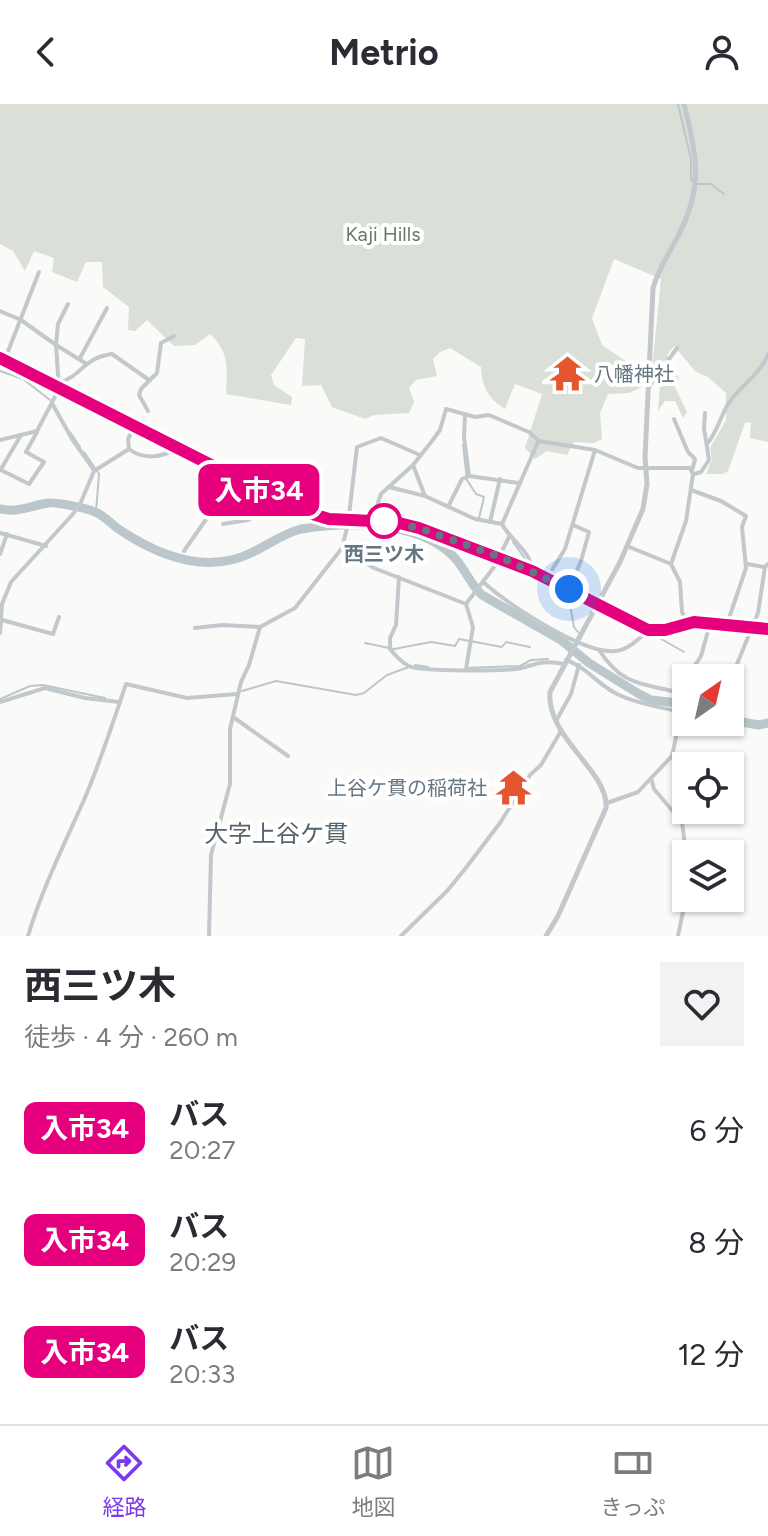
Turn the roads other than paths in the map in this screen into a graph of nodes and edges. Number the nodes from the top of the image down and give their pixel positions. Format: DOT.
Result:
graph roads {
  1 [pos="684,104"];
  2 [pos="39,272"];
  3 [pos="68,304"];
  4 [pos="107,308"];
  5 [pos="0,311"];
  6 [pos="21,320"];
  7 [pos="174,336"];
  8 [pos="56,345"];
  9 [pos="677,348"];
  10 [pos="768,354"];
  11 [pos="80,358"];
  12 [pos="2,359"];
  13 [pos="85,363"];
  14 [pos="149,380"];
  15 [pos="58,386"];
  16 [pos="648,388"];
  17 [pos="53,405"];
  18 [pos="148,411"];
  19 [pos="705,413"];
  20 [pos="465,414"];
  21 [pos="674,419"];
  22 [pos="134,427"];
  23 [pos="37,431"];
  24 [pos="21,435"];
  25 [pos="0,440"];
  26 [pos="538,440"];
  27 [pos="707,444"];
  28 [pos="177,448"];
  29 [pos="129,449"];
  30 [pos="595,450"];
  31 [pos="420,455"];
  32 [pos="413,465"];
  33 [pos="647,466"];
  34 [pos="96,470"];
  35 [pos="0,471"];
  36 [pos="224,472"];
  37 [pos="693,472"];
  38 [pos="469,476"];
  39 [pos="500,479"];
  40 [pos="519,483"];
  41 [pos="389,487"];
  42 [pos="691,490"];
  43 [pos="425,496"];
  44 [pos="283,501"];
  45 [pos="448,507"];
  46 [pos="372,520"];
  47 [pos="348,522"];
  48 [pos="490,522"];
  49 [pos="223,524"];
  50 [pos="502,524"];
  51 [pos="573,525"];
  52 [pos="0,533"];
  53 [pos="7,534"];
  54 [pos="509,537"];
  55 [pos="46,546"];
  56 [pos="627,546"];
  57 [pos="342,548"];
  58 [pos="184,551"];
  59 [pos="0,554"];
  60 [pos="500,557"];
  61 [pos="671,564"];
  62 [pos="747,564"];
  63 [pos="766,565"];
  64 [pos="532,571"];
  65 [pos="399,577"];
  66 [pos="547,578"];
  67 [pos="483,582"];
  68 [pos="569,589"];
  69 [pos="1,604"];
  70 [pos="466,604"];
  71 [pos="598,604"];
  72 [pos="59,617"];
  73 [pos="2,620"];
  74 [pos="687,623"];
  75 [pos="710,624"];
  76 [pos="260,627"];
  77 [pos="727,627"];
  78 [pos="195,628"];
  79 [pos="752,629"];
  80 [pos="768,629"];
  81 [pos="648,630"];
  82 [pos="0,633"];
  83 [pos="577,642"];
  84 [pos="599,650"];
  85 [pos="566,660"];
  86 [pos="696,664"];
  87 [pos="737,664"];
  88 [pos="579,665"];
  89 [pos="466,669"];
  90 [pos="672,691"];
  91 [pos="237,694"];
  92 [pos="0,702"];
  93 [pos="119,702"];
  94 [pos="672,709"];
  95 [pos="233,717"];
  96 [pos="556,721"];
  97 [pos="561,731"];
  98 [pos="676,736"];
  99 [pos="288,756"];
  100 [pos="651,778"];
  101 [pos="607,803"];
  102 [pos="684,840"];
  103 [pos="683,912"];
  104 [pos="28,936"];
  105 [pos="209,936"];
  106 [pos="401,936"];
  107 [pos="546,936"];
  108 [pos="678,936"];
  1 -- 16 [label="street"];
  2 -- 6 [label="street"];
  3 -- 8 [label="street"];
  4 -- 11 [label="street"];
  5 -- 6 [label="street"];
  6 -- 8 [label="street"];
  6 -- 12 [label="street"];
  7 -- 14 [label="street"];
  8 -- 11 [label="street"];
  8 -- 15 [label="street"];
  9 -- 16 [label="street"];
  10 -- 27 [label="street"];
  11 -- 13 [label="street"];
  12 -- 15 [label="main road"];
  13 -- 14 [label="street"];
  13 -- 15 [label="street"];
  14 -- 18 [label="street"];
  15 -- 17 [label="street"];
  15 -- 22 [label="main road"];
  16 -- 33 [label="street"];
  17 -- 23 [label="street"];
  17 -- 34 [label="street"];
  19 -- 27 [label="street"];
  20 -- 26 [label="street"];
  20 -- 31 [label="street"];
  20 -- 38 [label="street"];
  21 -- 37 [label="street"];
  22 -- 28 [label="main road"];
  22 -- 29 [label="street"];
  23 -- 24 [label="street"];
  23 -- 35 [label="street"];
  24 -- 25 [label="street"];
  24 -- 35 [label="street"];
  26 -- 30 [label="street"];
  26 -- 40 [label="street"];
  27 -- 37 [label="street"];
  28 -- 29 [label="street"];
  28 -- 36 [label="main road"];
  29 -- 34 [label="street"];
  30 -- 33 [label="street"];
  30 -- 51 [label="street"];
  31 -- 32 [label="street"];
  31 -- 47 [label="street"];
  32 -- 41 [label="street"];
  32 -- 43 [label="street"];
  33 -- 37 [label="street"];
  33 -- 56 [label="street"];
  34 -- 55 [label="street"];
  36 -- 44 [label="main road"];
  36 -- 58 [label="street"];
  37 -- 42 [label="street"];
  38 -- 39 [label="street"];
  38 -- 45 [label="street"];
  39 -- 40 [label="street"];
  39 -- 48 [label="street"];
  40 -- 50 [label="street"];
  41 -- 43 [label="street"];
  41 -- 46 [label="street"];
  42 -- 61 [label="street"];
  42 -- 62 [label="street"];
  43 -- 45 [label="street"];
  44 -- 47 [label="main road"];
  44 -- 49 [label="street"];
  45 -- 48 [label="street"];
  46 -- 47 [label="main road"];
  46 -- 60 [label="main road"];
  47 -- 57 [label="street"];
  48 -- 50 [label="street"];
  50 -- 54 [label="street"];
  51 -- 66 [label="street"];
  51 -- 68 [label="street"];
  52 -- 53 [label="street"];
  53 -- 55 [label="street"];
  53 -- 59 [label="street"];
  54 -- 60 [label="street"];
  54 -- 64 [label="street"];
  55 -- 69 [label="street"];
  56 -- 61 [label="street"];
  56 -- 71 [label="street"];
  57 -- 65 [label="street"];
  57 -- 76 [label="street"];
  60 -- 64 [label="main road"];
  60 -- 67 [label="street"];
  61 -- 74 [label="street"];
  62 -- 63 [label="street"];
  62 -- 77 [label="street"];
  63 -- 79 [label="street"];
  64 -- 66 [label="main road"];
  65 -- 70 [label="street"];
  65 -- 89 [label="street"];
  66 -- 68 [label="main road"];
  67 -- 70 [label="street"];
  67 -- 83 [label="street"];
  68 -- 71 [label="main road"];
  69 -- 73 [label="street"];
  70 -- 89 [label="street"];
  71 -- 81 [label="main road"];
  71 -- 83 [label="street"];
  72 -- 73 [label="street"];
  73 -- 82 [label="street"];
  74 -- 75 [label="main road"];
  74 -- 81 [label="main road"];
  75 -- 77 [label="main road"];
  75 -- 86 [label="street"];
  76 -- 78 [label="street"];
  76 -- 91 [label="street"];
  77 -- 79 [label="main road"];
  79 -- 80 [label="main road"];
  79 -- 87 [label="street"];
  81 -- 84 [label="street"];
  83 -- 84 [label="street"];
  83 -- 85 [label="street"];
  84 -- 90 [label="street"];
  85 -- 88 [label="street"];
  85 -- 89 [label="street"];
  85 -- 96 [label="street"];
  88 -- 94 [label="street"];
  88 -- 96 [label="street"];
  91 -- 93 [label="street"];
  91 -- 95 [label="street"];
  92 -- 93 [label="street"];
  93 -- 104 [label="street"];
  95 -- 99 [label="street"];
  95 -- 105 [label="street"];
  96 -- 97 [label="street"];
  97 -- 101 [label="street"];
  97 -- 106 [label="street"];
  98 -- 100 [label="street"];
  100 -- 101 [label="street"];
  100 -- 102 [label="street"];
  101 -- 107 [label="street"];
  103 -- 108 [label="street"];
}
